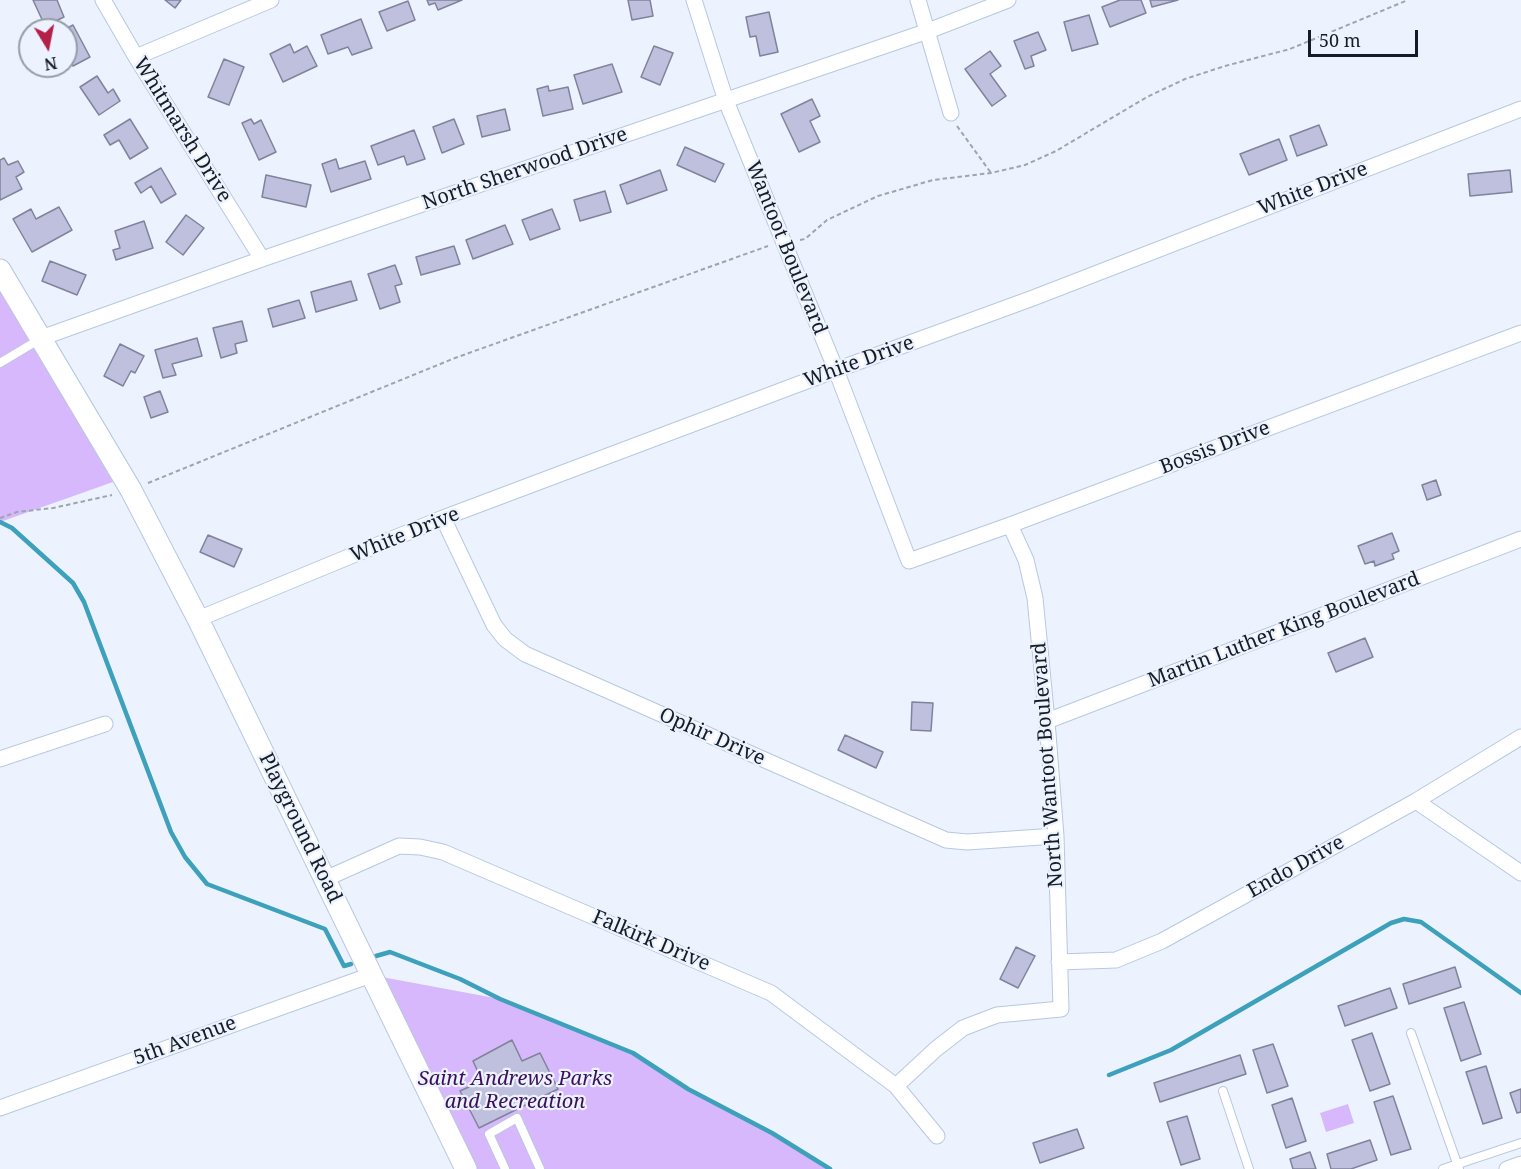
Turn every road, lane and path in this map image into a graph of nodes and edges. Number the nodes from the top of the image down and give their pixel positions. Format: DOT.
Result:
graph roads {
  1 [pos="103,0"];
  2 [pos="271,0"];
  3 [pos="694,0"];
  4 [pos="918,0"];
  5 [pos="1008,0"];
  6 [pos="1408,0"];
  7 [pos="927,31"];
  8 [pos="136,57"];
  9 [pos="726,101"];
  10 [pos="1521,108"];
  11 [pos="951,113"];
  12 [pos="991,173"];
  13 [pos="782,241"];
  14 [pos="262,259"];
  15 [pos="0,270"];
  16 [pos="1521,333"];
  17 [pos="41,338"];
  18 [pos="0,363"];
  19 [pos="836,370"];
  20 [pos="131,490"];
  21 [pos="0,518"];
  22 [pos="443,518"];
  23 [pos="1010,525"];
  24 [pos="1521,539"];
  25 [pos="909,561"];
  26 [pos="198,619"];
  27 [pos="1047,721"];
  28 [pos="105,724"];
  29 [pos="1521,737"];
  30 [pos="0,759"];
  31 [pos="1416,801"];
  32 [pos="1056,836"];
  33 [pos="1521,873"];
  34 [pos="325,879"];
  35 [pos="1059,962"];
  36 [pos="371,975"];
  37 [pos="1411,1033"];
  38 [pos="896,1086"];
  39 [pos="1223,1091"];
  40 [pos="0,1108"];
  41 [pos="937,1136"];
  42 [pos="1521,1143"];
  43 [pos="1521,1164"];
  44 [pos="1458,1167"];
  45 [pos="466,1169"];
  46 [pos="505,1169"];
  47 [pos="540,1169"];
  48 [pos="1249,1169"];
  49 [pos="1443,1169"];
  50 [pos="1507,1169"];
  1 -- 8 [label="street, Whitmarsh Drive"];
  2 -- 8 [label="street"];
  3 -- 9 [label="street, Wantoot Boulevard"];
  4 -- 7 [label="street"];
  5 -- 7 [label="street, North Sherwood Drive"];
  6 -- 12 [label="path"];
  7 -- 9 [label="street, North Sherwood Drive"];
  7 -- 11 [label="street"];
  8 -- 14 [label="street, Whitmarsh Drive"];
  9 -- 13 [label="street, Wantoot Boulevard"];
  9 -- 14 [label="street, North Sherwood Drive"];
  10 -- 19 [label="street, White Drive"];
  11 -- 12 [label="path"];
  12 -- 13 [label="path"];
  13 -- 19 [label="street, Wantoot Boulevard"];
  13 -- 20 [label="path"];
  14 -- 17 [label="street, North Sherwood Drive"];
  15 -- 17 [label="main road, Playground Road"];
  16 -- 23 [label="street, Bossis Drive"];
  17 -- 18 [label="lane"];
  17 -- 20 [label="main road, Playground Road"];
  19 -- 22 [label="street, White Drive"];
  19 -- 25 [label="street, Wantoot Boulevard"];
  20 -- 21 [label="path"];
  20 -- 26 [label="main road, Playground Road"];
  22 -- 26 [label="street, White Drive"];
  22 -- 32 [label="street, Ophir Drive"];
  23 -- 25 [label="street, Bossis Drive"];
  23 -- 27 [label="street, North Wantoot Boulevard"];
  24 -- 27 [label="street, Martin Luther King Boulevard"];
  26 -- 34 [label="main road, Playground Road"];
  27 -- 32 [label="street, North Wantoot Boulevard"];
  28 -- 30 [label="street"];
  29 -- 31 [label="street, Endo Drive"];
  31 -- 33 [label="street"];
  31 -- 35 [label="street, Endo Drive"];
  32 -- 35 [label="street, North Wantoot Boulevard"];
  34 -- 36 [label="main road, Playground Road"];
  34 -- 38 [label="street, Falkirk Drive"];
  35 -- 38 [label="street, North Wantoot Boulevard"];
  36 -- 40 [label="street, 5th Avenue"];
  36 -- 45 [label="main road, Playground Road"];
  37 -- 44 [label="lane"];
  38 -- 41 [label="street, Falkirk Drive"];
  39 -- 48 [label="lane"];
  42 -- 44 [label="lane"];
  43 -- 50 [label="street"];
  44 -- 49 [label="lane"];
  46 -- 47 [label="lane"];
}
